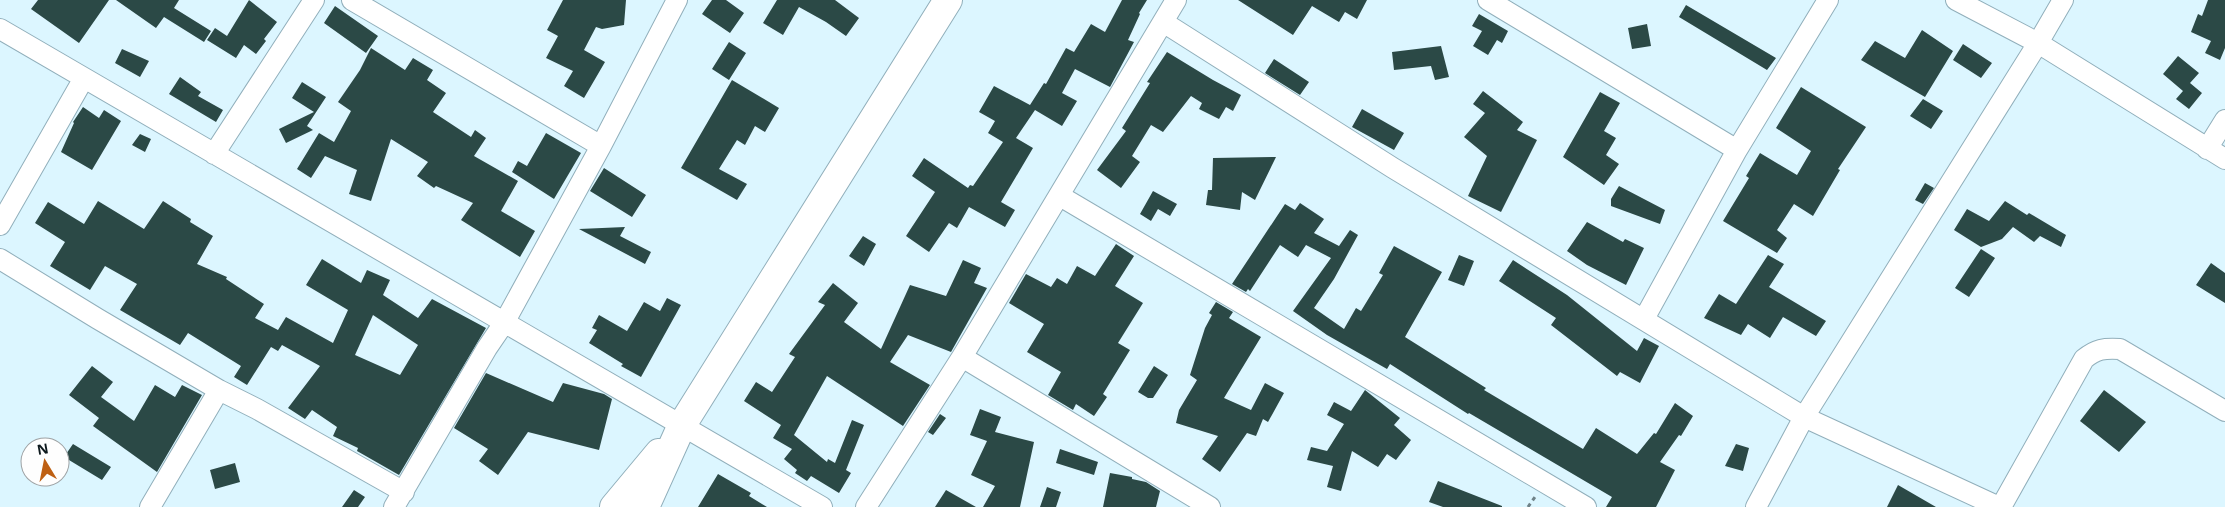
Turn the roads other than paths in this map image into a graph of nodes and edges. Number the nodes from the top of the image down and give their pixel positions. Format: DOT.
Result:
graph roads {
  1 [pos="314,0"];
  2 [pos="352,0"];
  3 [pos="677,0"];
  4 [pos="948,0"];
  5 [pos="1176,0"];
  6 [pos="1828,0"];
  7 [pos="1956,0"];
  8 [pos="2063,0"];
  9 [pos="1494,2"];
  10 [pos="1163,22"];
  11 [pos="0,29"];
  12 [pos="2038,43"];
  13 [pos="84,78"];
  14 [pos="2225,120"];
  15 [pos="601,146"];
  16 [pos="2207,149"];
  17 [pos="1736,150"];
  18 [pos="214,154"];
  19 [pos="2225,159"];
  20 [pos="1060,196"];
  21 [pos="0,225"];
  22 [pos="0,259"];
  23 [pos="1644,319"];
  24 [pos="504,324"];
  25 [pos="962,357"];
  26 [pos="220,390"];
  27 [pos="2225,411"];
  28 [pos="1804,417"];
  29 [pos="682,425"];
  30 [pos="399,500"];
  31 [pos="150,507"];
  32 [pos="614,507"];
  33 [pos="645,507"];
  34 [pos="822,507"];
  35 [pos="866,507"];
  36 [pos="1210,507"];
  37 [pos="1586,507"];
  38 [pos="1756,507"];
  39 [pos="2000,507"];
  1 -- 18 [label="street"];
  2 -- 15 [label="street"];
  3 -- 15 [label="street"];
  4 -- 29 [label="street"];
  5 -- 10 [label="street"];
  6 -- 17 [label="street"];
  7 -- 12 [label="street"];
  8 -- 12 [label="street"];
  9 -- 17 [label="street"];
  10 -- 20 [label="street"];
  10 -- 23 [label="street"];
  11 -- 13 [label="street"];
  12 -- 16 [label="street"];
  12 -- 28 [label="street"];
  13 -- 18 [label="street"];
  13 -- 21 [label="street"];
  14 -- 16 [label="street"];
  15 -- 24 [label="street"];
  16 -- 19 [label="street"];
  17 -- 23 [label="street"];
  18 -- 24 [label="street"];
  20 -- 25 [label="street"];
  20 -- 37 [label="street"];
  22 -- 26 [label="street"];
  23 -- 28 [label="street"];
  24 -- 29 [label="street"];
  24 -- 30 [label="street"];
  25 -- 35 [label="street"];
  25 -- 36 [label="street"];
  26 -- 30 [label="street"];
  26 -- 31 [label="street"];
  27 -- 39 [label="street"];
  28 -- 38 [label="street"];
  28 -- 39 [label="street"];
  29 -- 32 [label="street"];
  29 -- 33 [label="street"];
  29 -- 34 [label="street"];
}
